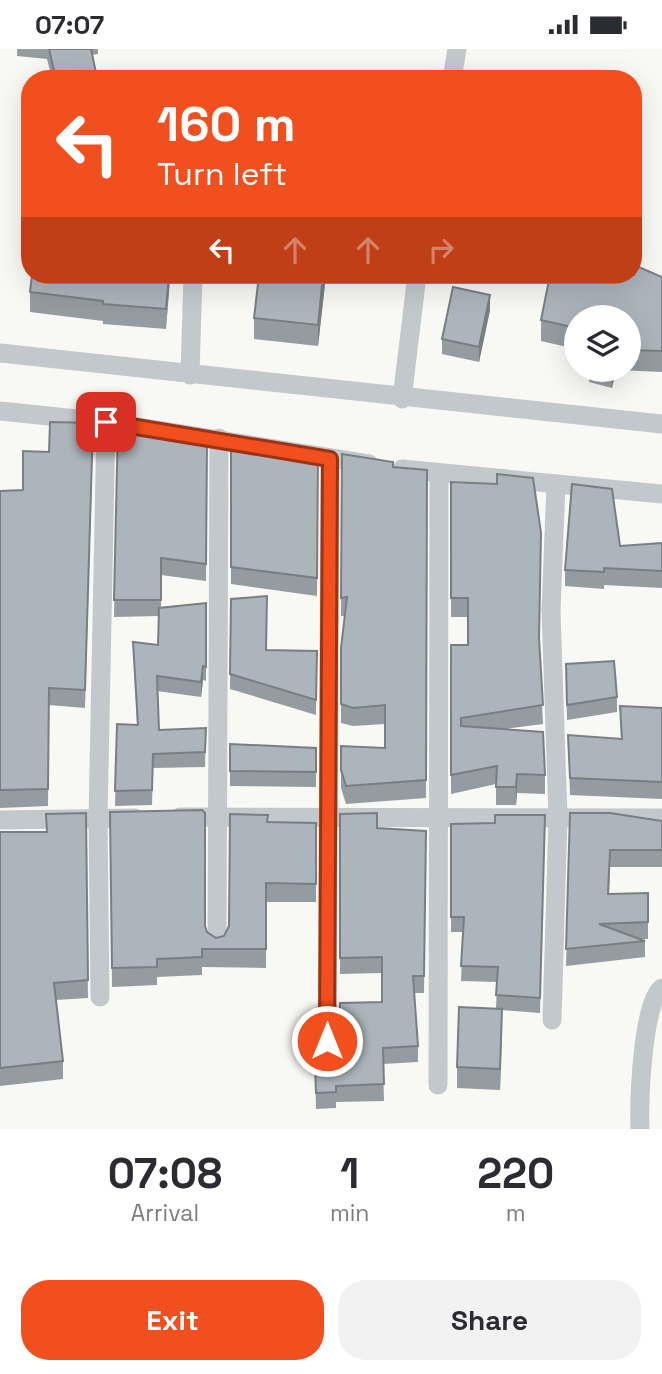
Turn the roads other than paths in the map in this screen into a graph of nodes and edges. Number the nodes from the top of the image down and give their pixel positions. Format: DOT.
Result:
graph roads {
  1 [pos="457,49"];
  2 [pos="454,70"];
  3 [pos="193,284"];
  4 [pos="416,284"];
  5 [pos="0,353"];
  6 [pos="190,375"];
  7 [pos="402,399"];
  8 [pos="0,411"];
  9 [pos="106,422"];
  10 [pos="662,424"];
  11 [pos="219,438"];
  12 [pos="330,459"];
  13 [pos="439,475"];
  14 [pos="556,484"];
  15 [pos="662,494"];
  16 [pos="217,816"];
  17 [pos="558,817"];
  18 [pos="327,818"];
  19 [pos="439,818"];
  20 [pos="662,818"];
  21 [pos="98,819"];
  22 [pos="0,820"];
  23 [pos="217,944"];
  24 [pos="662,988"];
  25 [pos="100,997"];
  26 [pos="552,1020"];
  27 [pos="327,1069"];
  28 [pos="438,1085"];
  29 [pos="640,1129"];
  1 -- 2 [label="street"];
  3 -- 6 [label="street"];
  4 -- 7 [label="street"];
  5 -- 6 [label="street"];
  6 -- 7 [label="street"];
  7 -- 10 [label="street"];
  8 -- 9 [label="street"];
  9 -- 11 [label="street"];
  9 -- 21 [label="street"];
  11 -- 12 [label="street"];
  11 -- 16 [label="street"];
  12 -- 13 [label="street"];
  12 -- 18 [label="street"];
  13 -- 14 [label="street"];
  13 -- 19 [label="street"];
  14 -- 15 [label="street"];
  14 -- 17 [label="street"];
  16 -- 18 [label="street"];
  16 -- 21 [label="street"];
  16 -- 23 [label="street"];
  17 -- 19 [label="street"];
  17 -- 20 [label="street"];
  17 -- 26 [label="street"];
  18 -- 19 [label="street"];
  18 -- 27 [label="street"];
  19 -- 28 [label="street"];
  21 -- 22 [label="street"];
  21 -- 25 [label="street"];
  24 -- 29 [label="street"];
}
